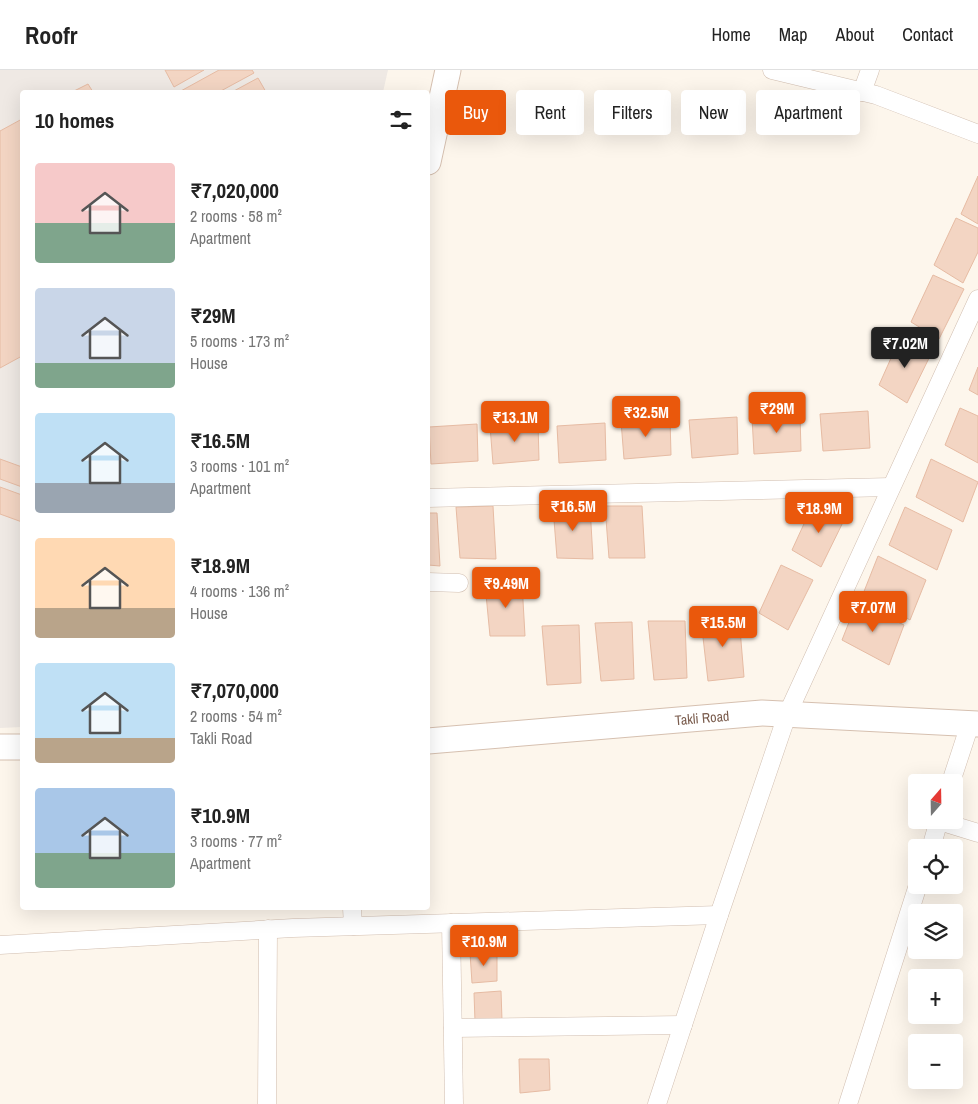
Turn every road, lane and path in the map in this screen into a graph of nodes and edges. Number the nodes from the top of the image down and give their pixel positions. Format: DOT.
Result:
graph roads {
  1 [pos="448,70"];
  2 [pos="772,70"];
  3 [pos="870,70"];
  4 [pos="862,92"];
  5 [pos="978,134"];
  6 [pos="430,153"];
  7 [pos="978,298"];
  8 [pos="892,487"];
  9 [pos="430,498"];
  10 [pos="430,582"];
  11 [pos="459,582"];
  12 [pos="787,715"];
  13 [pos="974,724"];
  14 [pos="430,741"];
  15 [pos="0,747"];
  16 [pos="20,747"];
  17 [pos="954,774"];
  18 [pos="963,829"];
  19 [pos="978,834"];
  20 [pos="915,894"];
  21 [pos="352,910"];
  22 [pos="718,915"];
  23 [pos="451,923"];
  24 [pos="353,926"];
  25 [pos="268,929"];
  26 [pos="0,945"];
  27 [pos="683,1025"];
  28 [pos="453,1028"];
  29 [pos="267,1104"];
  30 [pos="454,1104"];
  31 [pos="657,1104"];
  32 [pos="848,1104"];
  1 -- 6 [label="main road"];
  2 -- 4 [label="street"];
  3 -- 4 [label="street"];
  4 -- 5 [label="street"];
  7 -- 8 [label="street"];
  8 -- 9 [label="street"];
  8 -- 12 [label="street"];
  10 -- 11 [label="street"];
  12 -- 13 [label="main road, Takli Road"];
  12 -- 14 [label="main road, Takli Road"];
  12 -- 22 [label="street"];
  13 -- 17 [label="street"];
  15 -- 16 [label="main road"];
  18 -- 19 [label="street"];
  20 -- 32 [label="street"];
  21 -- 24 [label="street"];
  22 -- 23 [label="street"];
  22 -- 27 [label="street"];
  23 -- 24 [label="street"];
  23 -- 28 [label="street"];
  24 -- 25 [label="street"];
  25 -- 26 [label="street"];
  25 -- 29 [label="street"];
  27 -- 28 [label="street"];
  27 -- 31 [label="street"];
  28 -- 30 [label="street"];
}
